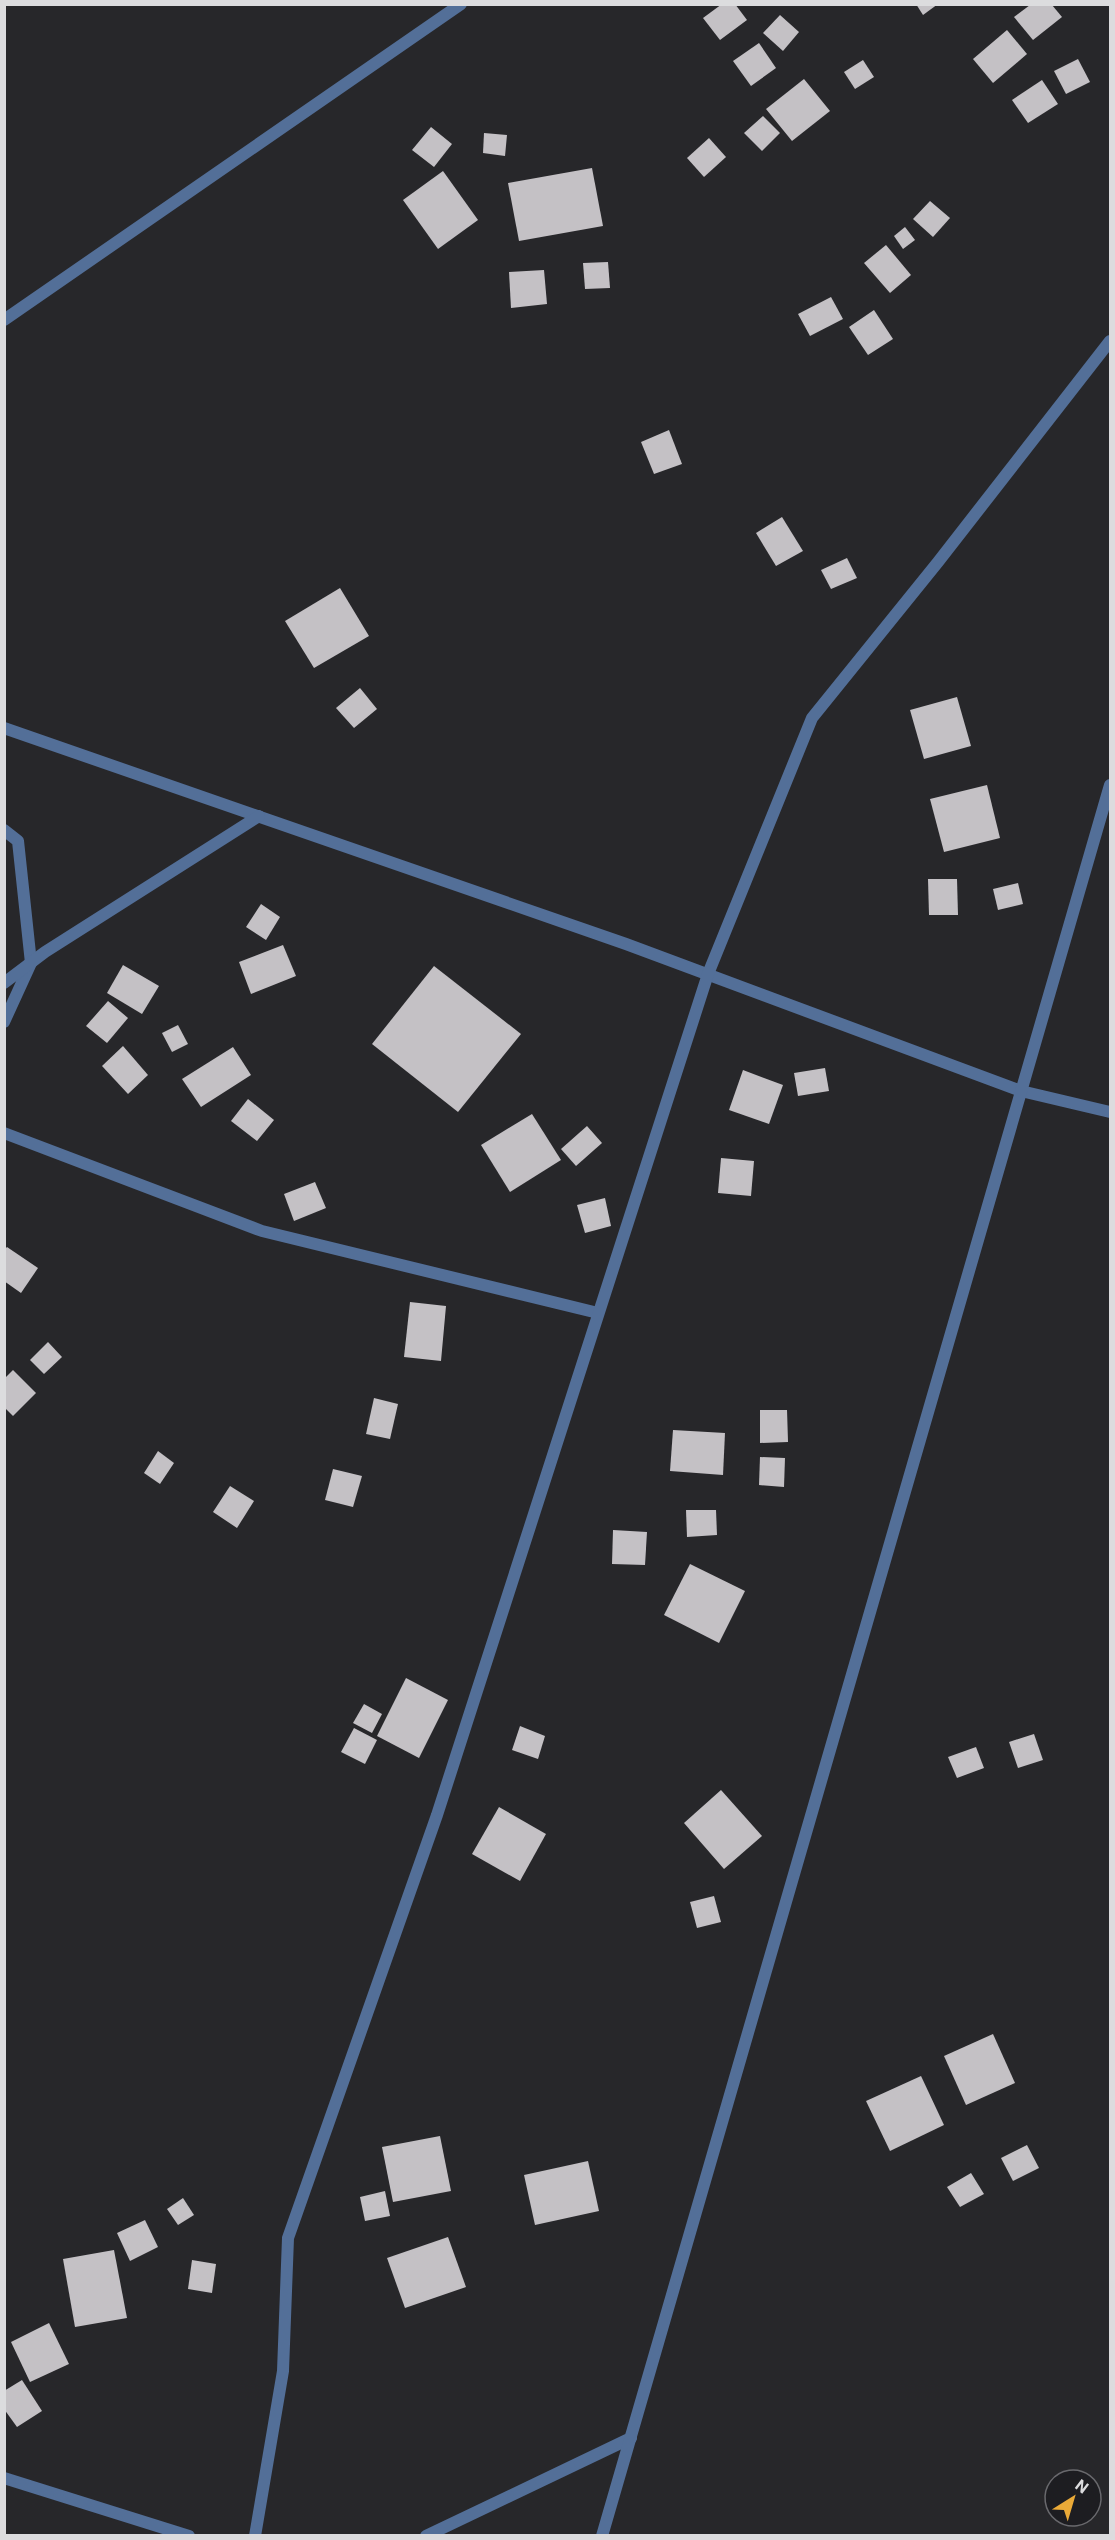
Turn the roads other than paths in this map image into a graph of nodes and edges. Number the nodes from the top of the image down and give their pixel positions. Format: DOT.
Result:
graph roads {
  1 [pos="460,4"];
  2 [pos="4,320"];
  3 [pos="1110,341"];
  4 [pos="4,728"];
  5 [pos="1110,785"];
  6 [pos="259,816"];
  7 [pos="4,830"];
  8 [pos="31,963"];
  9 [pos="708,974"];
  10 [pos="4,983"];
  11 [pos="4,1022"];
  12 [pos="1021,1091"];
  13 [pos="1110,1112"];
  14 [pos="4,1133"];
  15 [pos="598,1313"];
  16 [pos="631,2438"];
  17 [pos="4,2478"];
  18 [pos="189,2535"];
  19 [pos="255,2535"];
  20 [pos="426,2535"];
  21 [pos="602,2535"];
  1 -- 2 [label="street"];
  3 -- 9 [label="street"];
  4 -- 6 [label="street"];
  5 -- 12 [label="street"];
  6 -- 8 [label="street"];
  6 -- 9 [label="street"];
  7 -- 8 [label="street"];
  8 -- 10 [label="street"];
  8 -- 11 [label="street"];
  9 -- 12 [label="street"];
  9 -- 15 [label="street"];
  12 -- 13 [label="street"];
  12 -- 16 [label="street"];
  14 -- 15 [label="street"];
  15 -- 19 [label="street"];
  16 -- 20 [label="street"];
  16 -- 21 [label="street"];
  17 -- 18 [label="street"];
}
